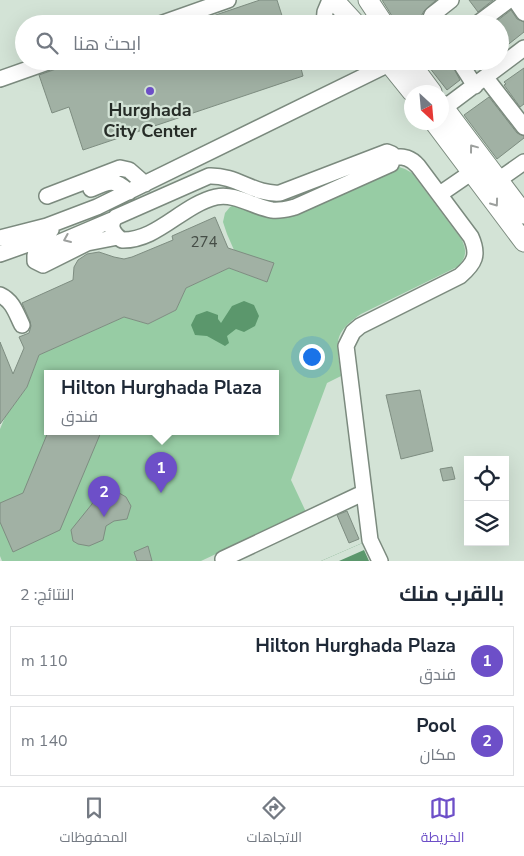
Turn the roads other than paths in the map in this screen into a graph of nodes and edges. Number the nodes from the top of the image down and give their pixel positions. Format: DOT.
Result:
graph roads {
  1 [pos="228,0"];
  2 [pos="330,0"];
  3 [pos="334,0"];
  4 [pos="368,0"];
  5 [pos="451,0"];
  6 [pos="509,0"];
  7 [pos="515,0"];
  8 [pos="524,13"];
  9 [pos="186,15"];
  10 [pos="325,15"];
  11 [pos="348,15"];
  12 [pos="378,15"];
  13 [pos="432,15"];
  14 [pos="489,15"];
  15 [pos="524,48"];
  16 [pos="509,60"];
  17 [pos="26,70"];
  18 [pos="372,70"];
  19 [pos="394,70"];
  20 [pos="419,70"];
  21 [pos="468,70"];
  22 [pos="496,70"];
  23 [pos="0,79"];
  24 [pos="481,82"];
  25 [pos="406,85"];
  26 [pos="428,85"];
  27 [pos="449,105"];
  28 [pos="449,123"];
  29 [pos="524,126"];
  30 [pos="449,129"];
  31 [pos="394,157"];
  32 [pos="524,162"];
  33 [pos="472,172"];
  34 [pos="233,179"];
  35 [pos="498,181"];
  36 [pos="145,184"];
  37 [pos="128,192"];
  38 [pos="440,194"];
  39 [pos="230,197"];
  40 [pos="524,214"];
  41 [pos="65,220"];
  42 [pos="112,220"];
  43 [pos="118,237"];
  44 [pos="0,238"];
  45 [pos="524,242"];
  46 [pos="0,254"];
  47 [pos="0,295"];
  48 [pos="22,325"];
  49 [pos="363,494"];
  50 [pos="224,559"];
  51 [pos="380,561"];
  1 -- 9 [label="street"];
  2 -- 10 [label="street"];
  3 -- 11 [label="main road"];
  4 -- 12 [label="main road"];
  5 -- 13 [label="street"];
  6 -- 14 [label="street"];
  7 -- 8 [label="street"];
  15 -- 16 [label="street"];
  17 -- 23 [label="street"];
  18 -- 36 [label="street"];
  19 -- 25 [label="main road"];
  20 -- 26 [label="main road"];
  21 -- 24 [label="street"];
  22 -- 24 [label="street"];
  24 -- 27 [label="street"];
  24 -- 29 [label="street"];
  35 -- 28 [label="main road, one-way"];
  30 -- 33 [label="main road"];
  31 -- 34 [label="street"];
  31 -- 38 [label="street"];
  31 -- 39 [label="street"];
  32 -- 35 [label="street"];
  33 -- 38 [label="street"];
  33 -- 45 [label="main road, one-way"];
  34 -- 39 [label="street"];
  34 -- 42 [label="street"];
  35 -- 40 [label="main road"];
  36 -- 37 [label="street"];
  36 -- 37 [label="street"];
  37 -- 41 [label="street"];
  38 -- 49 [label="street"];
  39 -- 43 [label="street"];
  41 -- 44 [label="street"];
  41 -- 46 [label="street"];
  42 -- 43 [label="street"];
  42 -- 43 [label="street, one-way"];
  47 -- 48 [label="street"];
  49 -- 50 [label="street"];
  49 -- 51 [label="street"];
}
